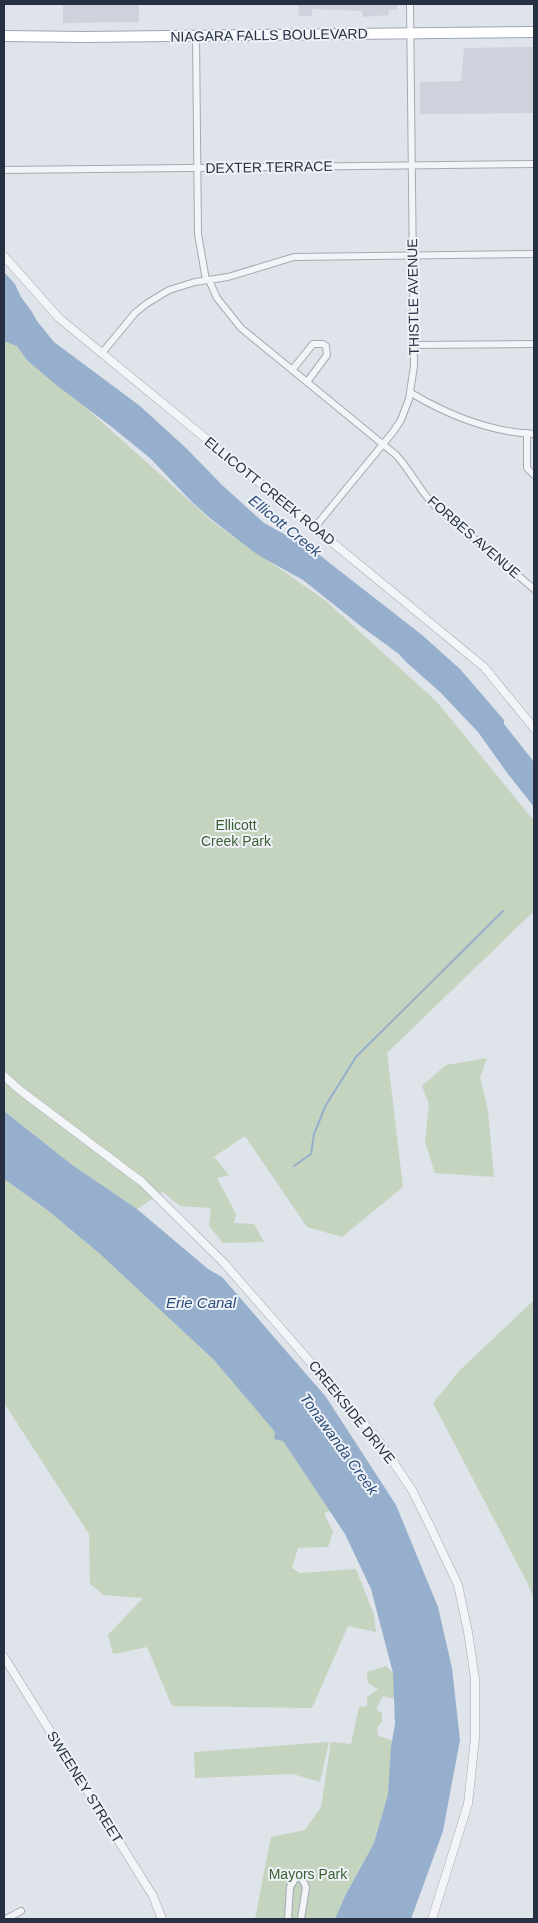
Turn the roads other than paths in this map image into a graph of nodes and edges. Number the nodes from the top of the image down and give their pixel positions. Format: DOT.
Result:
graph roads {
  1 [pos="410,4"];
  2 [pos="534,32"];
  3 [pos="410,34"];
  4 [pos="4,36"];
  5 [pos="196,36"];
  6 [pos="534,164"];
  7 [pos="412,165"];
  8 [pos="197,168"];
  9 [pos="4,170"];
  10 [pos="534,254"];
  11 [pos="4,256"];
  12 [pos="412,256"];
  13 [pos="208,280"];
  14 [pos="534,344"];
  15 [pos="414,345"];
  16 [pos="102,353"];
  17 [pos="292,370"];
  18 [pos="307,382"];
  19 [pos="411,392"];
  20 [pos="531,433"];
  21 [pos="384,444"];
  22 [pos="534,475"];
  23 [pos="315,527"];
  24 [pos="534,589"];
  25 [pos="534,728"];
  26 [pos="4,1076"];
  27 [pos="4,1657"];
  28 [pos="21,1911"];
  29 [pos="6,1919"];
  30 [pos="162,1919"];
  31 [pos="288,1919"];
  32 [pos="301,1919"];
  33 [pos="432,1919"];
  1 -- 3 [label="street, THISTLE AVENUE"];
  2 -- 3 [label="main road, NIAGARA FALLS BOULEVARD"];
  3 -- 5 [label="main road, NIAGARA FALLS BOULEVARD"];
  3 -- 7 [label="street, THISTLE AVENUE"];
  4 -- 5 [label="main road, NIAGARA FALLS BOULEVARD"];
  5 -- 8 [label="street, FORBES AVENUE"];
  6 -- 7 [label="street, DEXTER TERRACE"];
  7 -- 8 [label="street, DEXTER TERRACE"];
  7 -- 12 [label="street, THISTLE AVENUE"];
  8 -- 9 [label="street, DEXTER TERRACE"];
  8 -- 13 [label="street, FORBES AVENUE"];
  10 -- 12 [label="street"];
  11 -- 16 [label="street, ELLICOTT CREEK ROAD"];
  12 -- 13 [label="street"];
  12 -- 15 [label="street, THISTLE AVENUE"];
  13 -- 16 [label="street"];
  13 -- 17 [label="street, FORBES AVENUE"];
  14 -- 15 [label="street"];
  15 -- 19 [label="street, THISTLE AVENUE"];
  16 -- 23 [label="street, ELLICOTT CREEK ROAD"];
  17 -- 18 [label="street, FORBES AVENUE"];
  17 -- 18 [label="street"];
  18 -- 21 [label="street, FORBES AVENUE"];
  19 -- 20 [label="street"];
  19 -- 21 [label="street, THISTLE AVENUE"];
  20 -- 22 [label="street"];
  21 -- 23 [label="street, THISTLE AVENUE"];
  21 -- 24 [label="street, FORBES AVENUE"];
  23 -- 25 [label="street, ELLICOTT CREEK ROAD"];
  26 -- 33 [label="street, CREEKSIDE DRIVE"];
  27 -- 30 [label="street, SWEENEY STREET"];
  28 -- 29 [label="street"];
  31 -- 32 [label="street"];
}
